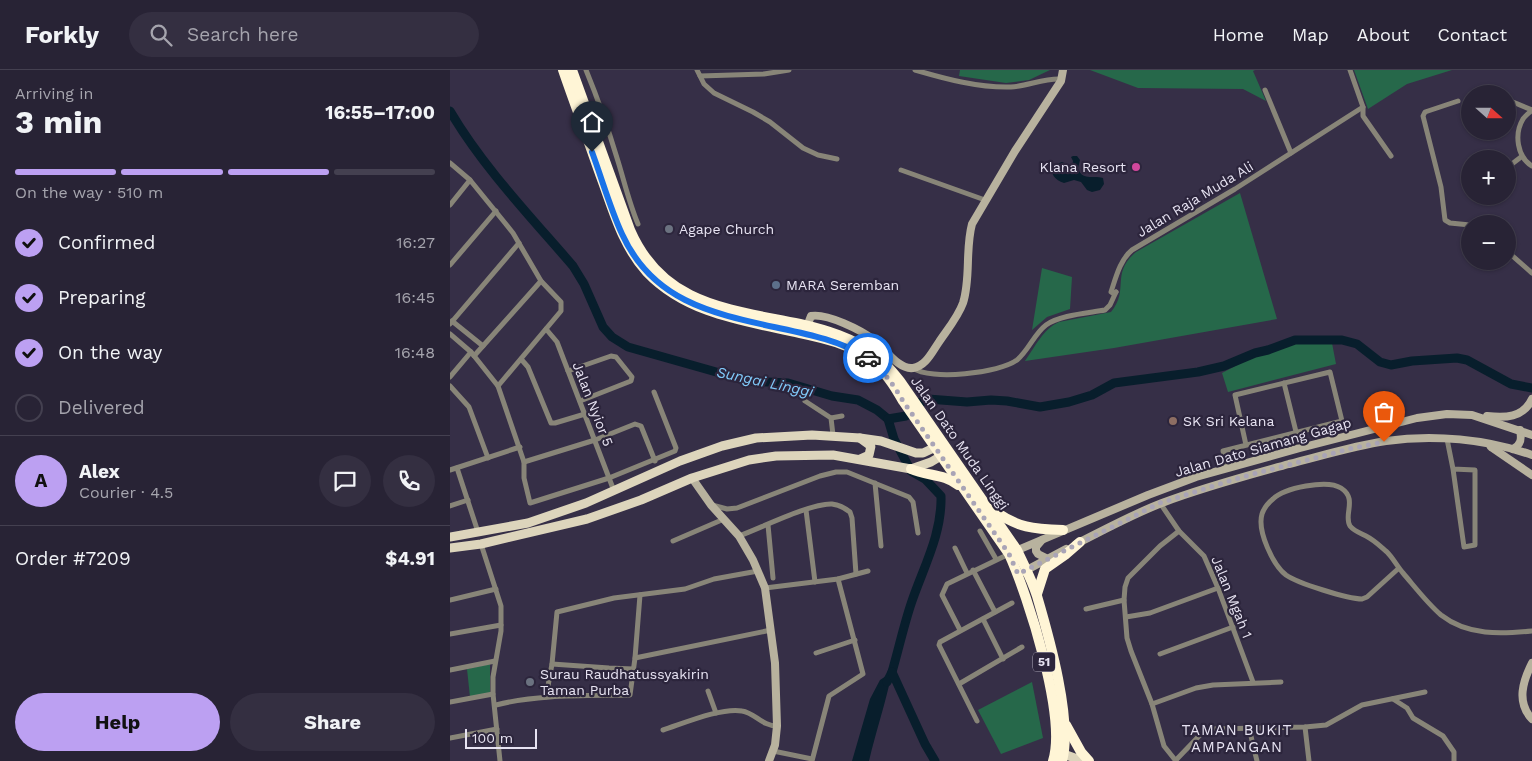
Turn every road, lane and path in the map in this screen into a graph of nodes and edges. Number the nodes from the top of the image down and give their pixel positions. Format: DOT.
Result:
graph roads {
  1 [pos="569,70"];
  2 [pos="586,70"];
  3 [pos="697,70"];
  4 [pos="789,70"];
  5 [pos="915,70"];
  6 [pos="1063,70"];
  7 [pos="1350,70"];
  8 [pos="700,76"];
  9 [pos="1061,80"];
  10 [pos="1265,90"];
  11 [pos="1458,101"];
  12 [pos="599,102"];
  13 [pos="1516,103"];
  14 [pos="1363,106"];
  15 [pos="585,107"];
  16 [pos="1532,110"];
  17 [pos="1291,153"];
  18 [pos="1391,156"];
  19 [pos="1521,157"];
  20 [pos="837,159"];
  21 [pos="1516,161"];
  22 [pos="450,163"];
  23 [pos="1532,166"];
  24 [pos="901,170"];
  25 [pos="470,180"];
  26 [pos="985,200"];
  27 [pos="450,205"];
  28 [pos="496,212"];
  29 [pos="638,224"];
  30 [pos="1461,225"];
  31 [pos="519,243"];
  32 [pos="1516,259"];
  33 [pos="450,265"];
  34 [pos="1532,273"];
  35 [pos="540,281"];
  36 [pos="451,322"];
  37 [pos="546,329"];
  38 [pos="805,330"];
  39 [pos="450,334"];
  40 [pos="483,346"];
  41 [pos="473,354"];
  42 [pos="521,358"];
  43 [pos="913,368"];
  44 [pos="568,370"];
  45 [pos="450,377"];
  46 [pos="1284,383"];
  47 [pos="450,386"];
  48 [pos="498,386"];
  49 [pos="654,392"];
  50 [pos="1531,400"];
  51 [pos="580,401"];
  52 [pos="805,401"];
  53 [pos="585,414"];
  54 [pos="1472,415"];
  55 [pos="842,416"];
  56 [pos="831,418"];
  57 [pos="1520,430"];
  58 [pos="1296,433"];
  59 [pos="1532,435"];
  60 [pos="833,436"];
  61 [pos="860,438"];
  62 [pos="1447,439"];
  63 [pos="595,440"];
  64 [pos="1485,443"];
  65 [pos="1246,445"];
  66 [pos="520,447"];
  67 [pos="1300,448"];
  68 [pos="1513,449"];
  69 [pos="942,450"];
  70 [pos="1532,455"];
  71 [pos="488,458"];
  72 [pos="860,459"];
  73 [pos="655,461"];
  74 [pos="524,462"];
  75 [pos="457,468"];
  76 [pos="1227,468"];
  77 [pos="911,469"];
  78 [pos="1453,469"];
  79 [pos="450,470"];
  80 [pos="1532,475"];
  81 [pos="610,478"];
  82 [pos="692,478"];
  83 [pos="875,483"];
  84 [pos="614,491"];
  85 [pos="966,493"];
  86 [pos="468,500"];
  87 [pos="1160,503"];
  88 [pos="712,505"];
  89 [pos="987,505"];
  90 [pos="450,506"];
  91 [pos="806,510"];
  92 [pos="724,519"];
  93 [pos="768,525"];
  94 [pos="1063,530"];
  95 [pos="980,531"];
  96 [pos="1179,531"];
  97 [pos="478,532"];
  98 [pos="918,533"];
  99 [pos="739,536"];
  100 [pos="450,537"];
  101 [pos="1044,538"];
  102 [pos="673,541"];
  103 [pos="1080,542"];
  104 [pos="481,544"];
  105 [pos="881,546"];
  106 [pos="450,548"];
  107 [pos="955,548"];
  108 [pos="1013,552"];
  109 [pos="996,559"];
  110 [pos="1048,559"];
  111 [pos="1399,568"];
  112 [pos="973,570"];
  113 [pos="758,571"];
  114 [pos="868,571"];
  115 [pos="1022,572"];
  116 [pos="967,573"];
  117 [pos="856,574"];
  118 [pos="773,578"];
  119 [pos="838,579"];
  120 [pos="815,582"];
  121 [pos="766,588"];
  122 [pos="1218,588"];
  123 [pos="496,589"];
  124 [pos="1037,594"];
  125 [pos="640,595"];
  126 [pos="450,600"];
  127 [pos="1124,600"];
  128 [pos="1012,603"];
  129 [pos="1086,609"];
  130 [pos="995,612"];
  131 [pos="1126,617"];
  132 [pos="983,619"];
  133 [pos="500,625"];
  134 [pos="1233,627"];
  135 [pos="771,630"];
  136 [pos="960,630"];
  137 [pos="1532,631"];
  138 [pos="450,634"];
  139 [pos="855,640"];
  140 [pos="1022,647"];
  141 [pos="816,653"];
  142 [pos="1160,654"];
  143 [pos="635,658"];
  144 [pos="1003,659"];
  145 [pos="495,662"];
  146 [pos="1532,662"];
  147 [pos="552,664"];
  148 [pos="633,669"];
  149 [pos="450,670"];
  150 [pos="1253,682"];
  151 [pos="1281,682"];
  152 [pos="959,684"];
  153 [pos="708,691"];
  154 [pos="1425,692"];
  155 [pos="493,694"];
  156 [pos="546,697"];
  157 [pos="1392,698"];
  158 [pos="450,702"];
  159 [pos="1152,704"];
  160 [pos="496,706"];
  161 [pos="716,713"];
  162 [pos="1532,719"];
  163 [pos="976,721"];
  164 [pos="1064,722"];
  165 [pos="777,726"];
  166 [pos="1305,727"];
  167 [pos="497,728"];
  168 [pos="1249,728"];
  169 [pos="662,730"];
  170 [pos="450,738"];
  171 [pos="773,751"];
  172 [pos="1059,758"];
  173 [pos="812,760"];
  174 [pos="500,761"];
  175 [pos="769,761"];
  176 [pos="1083,761"];
  177 [pos="1089,761"];
  178 [pos="1176,761"];
  179 [pos="1257,761"];
  180 [pos="1309,761"];
  181 [pos="1454,761"];
  1 -- 15 [label="highway, Jalan Dato Muda Linggi / 51"];
  1 -- 38 [label="highway, Jalan Dato Muda Linggi / 51"];
  2 -- 12 [label="street"];
  3 -- 8 [label="street"];
  4 -- 8 [label="street"];
  5 -- 9 [label="street"];
  6 -- 9 [label="main road"];
  7 -- 14 [label="street"];
  8 -- 20 [label="street"];
  9 -- 26 [label="main road"];
  10 -- 17 [label="street"];
  11 -- 30 [label="street"];
  12 -- 15 [label="street"];
  12 -- 29 [label="street"];
  13 -- 16 [label="street"];
  14 -- 17 [label="street, Jalan Raja Muda Ali"];
  14 -- 18 [label="street"];
  15 -- 38 [label="highway, Jalan Dato Muda Linggi / 51"];
  16 -- 19 [label="street"];
  17 -- 43 [label="street, Jalan Raja Muda Ali"];
  19 -- 21 [label="street"];
  19 -- 23 [label="street"];
  22 -- 25 [label="street"];
  24 -- 26 [label="street"];
  25 -- 27 [label="street"];
  25 -- 28 [label="street"];
  26 -- 43 [label="main road"];
  28 -- 31 [label="street"];
  28 -- 33 [label="street"];
  31 -- 35 [label="street"];
  31 -- 36 [label="street"];
  32 -- 34 [label="street"];
  35 -- 37 [label="street"];
  35 -- 40 [label="street"];
  36 -- 40 [label="street"];
  37 -- 42 [label="street"];
  37 -- 44 [label="street, Jalan Nyior 5"];
  38 -- 43 [label="main road"];
  38 -- 69 [label="highway, Jalan Dato Muda Linggi / 51"];
  39 -- 41 [label="street"];
  40 -- 41 [label="street"];
  41 -- 45 [label="street"];
  41 -- 48 [label="street"];
  42 -- 48 [label="street"];
  42 -- 53 [label="street"];
  44 -- 51 [label="street, Jalan Nyior 5"];
  44 -- 51 [label="street"];
  46 -- 58 [label="street"];
  46 -- 58 [label="street"];
  46 -- 65 [label="street"];
  47 -- 71 [label="street"];
  48 -- 66 [label="street"];
  49 -- 73 [label="street"];
  50 -- 54 [label="main road"];
  51 -- 53 [label="street, Jalan Nyior 5"];
  52 -- 56 [label="street"];
  53 -- 63 [label="street, Jalan Nyior 5"];
  54 -- 57 [label="main road, Jalan Dato Siamang Gagap"];
  54 -- 67 [label="main road, Jalan Dato Siamang Gagap"];
  55 -- 56 [label="street"];
  56 -- 60 [label="street"];
  57 -- 59 [label="main road, Jalan Dato Siamang Gagap"];
  57 -- 68 [label="main road"];
  58 -- 65 [label="street"];
  58 -- 67 [label="street"];
  60 -- 61 [label="main road"];
  60 -- 84 [label="main road"];
  61 -- 69 [label="main road"];
  61 -- 72 [label="main road"];
  62 -- 64 [label="main road, Jalan Dato Siamang Gagap"];
  62 -- 78 [label="street"];
  62 -- 87 [label="main road, Jalan Dato Siamang Gagap"];
  63 -- 73 [label="street"];
  63 -- 74 [label="street"];
  63 -- 81 [label="street, Jalan Nyior 5"];
  64 -- 68 [label="main road, Jalan Dato Siamang Gagap"];
  64 -- 80 [label="main road"];
  65 -- 76 [label="street"];
  66 -- 71 [label="street"];
  66 -- 74 [label="street"];
  67 -- 76 [label="main road, Jalan Dato Siamang Gagap"];
  68 -- 70 [label="main road, Jalan Dato Siamang Gagap"];
  69 -- 77 [label="main road"];
  69 -- 85 [label="highway, Jalan Dato Muda Linggi / 51"];
  69 -- 89 [label="highway, Jalan Dato Muda Linggi / 51"];
  71 -- 75 [label="street"];
  72 -- 77 [label="main road"];
  72 -- 82 [label="main road"];
  73 -- 81 [label="street"];
  74 -- 81 [label="street"];
  75 -- 79 [label="street"];
  75 -- 86 [label="street"];
  76 -- 94 [label="main road, Jalan Dato Siamang Gagap"];
  77 -- 85 [label="highway"];
  78 -- 78 [label="street"];
  81 -- 84 [label="street, Jalan Nyior 5"];
  82 -- 88 [label="main road"];
  82 -- 104 [label="main road"];
  83 -- 88 [label="street"];
  83 -- 98 [label="street"];
  83 -- 105 [label="street"];
  84 -- 97 [label="main road"];
  85 -- 108 [label="highway, Jalan Dato Muda Linggi / 51"];
  86 -- 90 [label="street"];
  86 -- 97 [label="street"];
  87 -- 96 [label="street, Jalan Mgah 1"];
  87 -- 103 [label="main road, Jalan Dato Siamang Gagap"];
  88 -- 92 [label="main road"];
  89 -- 94 [label="highway"];
  89 -- 108 [label="highway, Jalan Dato Muda Linggi / 51"];
  91 -- 93 [label="street"];
  91 -- 117 [label="street"];
  91 -- 120 [label="street"];
  92 -- 99 [label="main road"];
  92 -- 102 [label="street"];
  93 -- 99 [label="street"];
  93 -- 118 [label="street"];
  94 -- 101 [label="main road, Jalan Dato Siamang Gagap"];
  95 -- 109 [label="street"];
  96 -- 122 [label="street, Jalan Mgah 1"];
  96 -- 127 [label="street"];
  97 -- 100 [label="main road"];
  99 -- 113 [label="main road"];
  101 -- 108 [label="main road, Jalan Dato Siamang Gagap"];
  101 -- 110 [label="main road"];
  103 -- 110 [label="main road, Jalan Dato Siamang Gagap"];
  103 -- 124 [label="highway"];
  104 -- 106 [label="main road"];
  104 -- 123 [label="street"];
  107 -- 116 [label="street"];
  108 -- 109 [label="street"];
  108 -- 115 [label="highway, Jalan Dato Muda Linggi / 51"];
  109 -- 112 [label="street"];
  110 -- 115 [label="main road, Jalan Dato Siamang Gagap"];
  111 -- 111 [label="street"];
  111 -- 137 [label="street"];
  112 -- 116 [label="street"];
  112 -- 130 [label="street"];
  113 -- 121 [label="main road"];
  113 -- 125 [label="street"];
  114 -- 117 [label="street"];
  115 -- 124 [label="highway, Jalan Dato Muda Linggi / 51"];
  115 -- 172 [label="highway, Jalan Dato Muda Linggi / 51"];
  116 -- 136 [label="street"];
  117 -- 119 [label="street"];
  119 -- 120 [label="street"];
  119 -- 139 [label="street"];
  120 -- 121 [label="street"];
  121 -- 135 [label="main road"];
  122 -- 131 [label="street"];
  122 -- 134 [label="street, Jalan Mgah 1"];
  123 -- 126 [label="street"];
  123 -- 133 [label="street"];
  124 -- 164 [label="highway, Jalan Dato Muda Linggi / 51"];
  125 -- 143 [label="street"];
  125 -- 147 [label="street"];
  127 -- 129 [label="street"];
  127 -- 131 [label="street"];
  128 -- 130 [label="street"];
  130 -- 132 [label="street"];
  131 -- 159 [label="street"];
  132 -- 136 [label="street"];
  132 -- 144 [label="street"];
  133 -- 138 [label="street"];
  133 -- 145 [label="street"];
  134 -- 142 [label="street"];
  134 -- 150 [label="street, Jalan Mgah 1"];
  135 -- 143 [label="street"];
  135 -- 165 [label="main road"];
  136 -- 152 [label="street"];
  139 -- 141 [label="street"];
  139 -- 173 [label="street"];
  140 -- 144 [label="street"];
  143 -- 148 [label="street"];
  144 -- 152 [label="street"];
  145 -- 149 [label="street"];
  145 -- 155 [label="street"];
  146 -- 162 [label="main road"];
  147 -- 148 [label="street"];
  147 -- 156 [label="street"];
  148 -- 156 [label="street"];
  150 -- 151 [label="street"];
  150 -- 159 [label="street"];
  152 -- 163 [label="street"];
  153 -- 161 [label="street"];
  154 -- 157 [label="street"];
  155 -- 158 [label="street"];
  155 -- 160 [label="street"];
  156 -- 160 [label="street"];
  157 -- 166 [label="street"];
  157 -- 181 [label="street"];
  159 -- 178 [label="street"];
  160 -- 167 [label="street"];
  161 -- 165 [label="street"];
  161 -- 169 [label="street"];
  164 -- 172 [label="highway, Jalan Dato Muda Linggi / 51"];
  164 -- 177 [label="highway"];
  165 -- 171 [label="main road"];
  166 -- 168 [label="street"];
  166 -- 180 [label="street"];
  167 -- 170 [label="street"];
  167 -- 174 [label="street"];
  168 -- 178 [label="street"];
  168 -- 179 [label="street"];
  171 -- 173 [label="street"];
  171 -- 175 [label="main road"];
  172 -- 176 [label="main road"];
}
